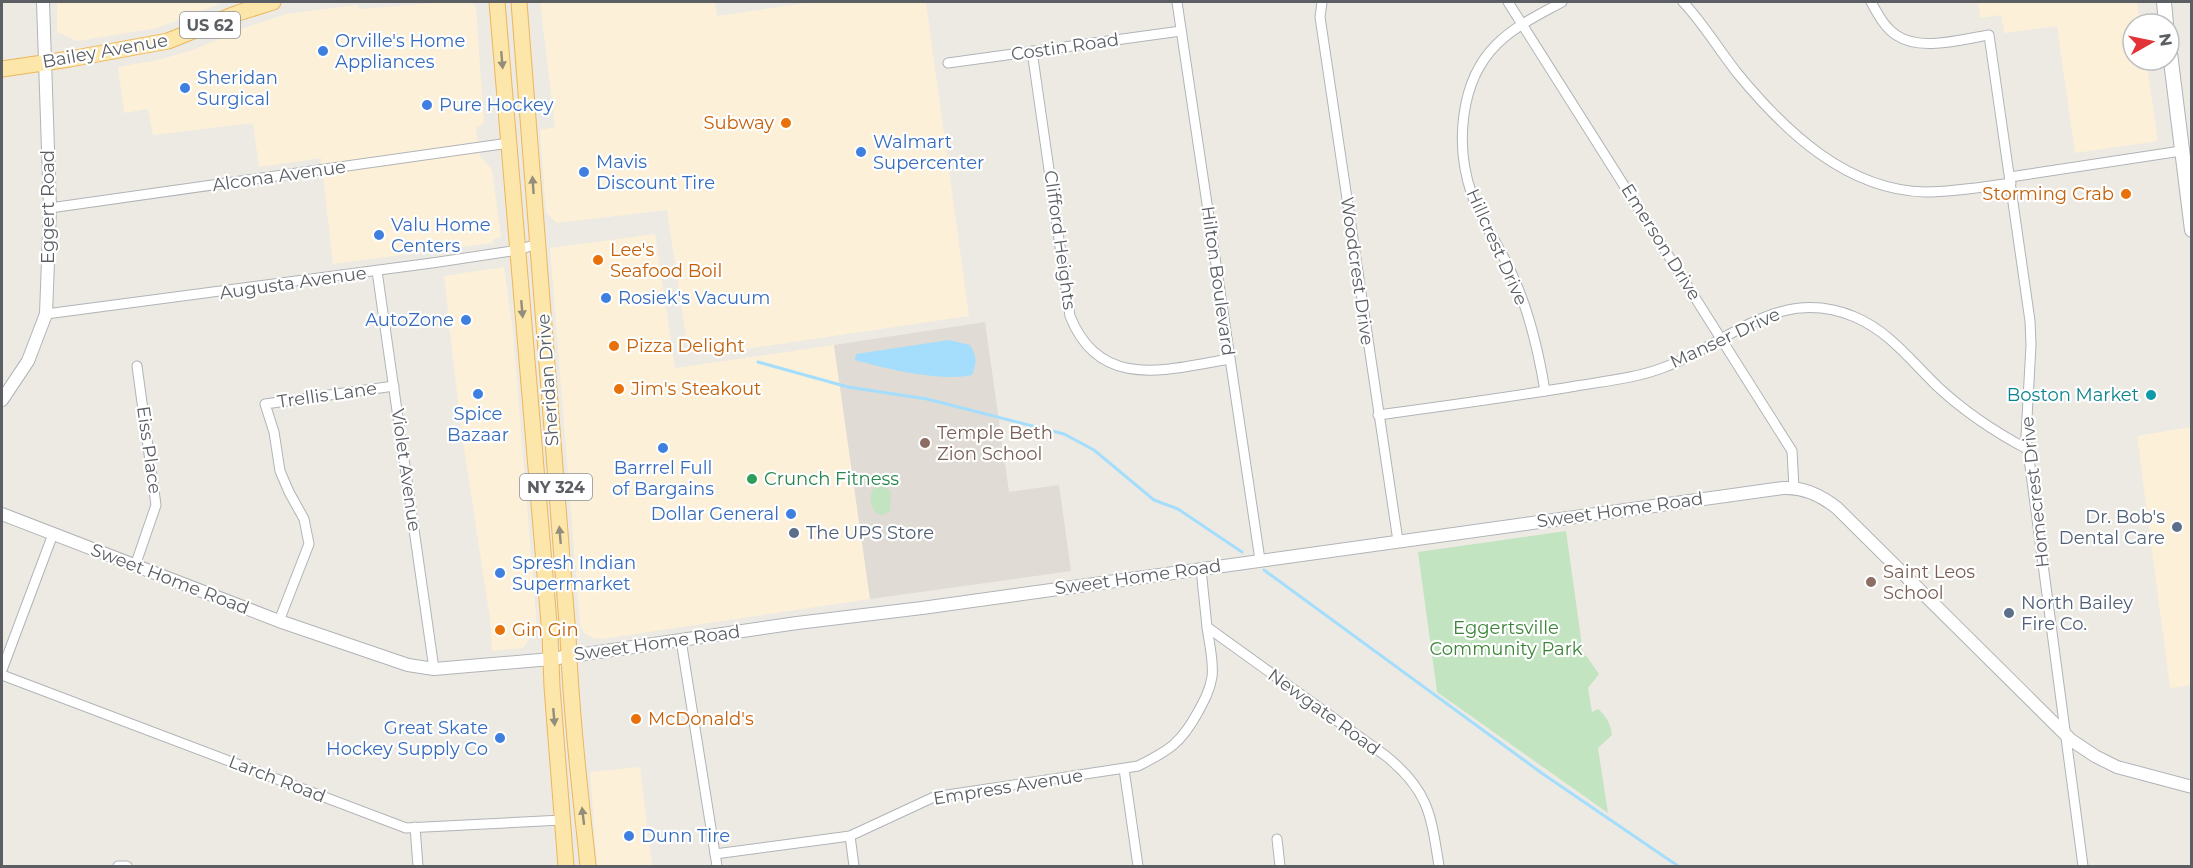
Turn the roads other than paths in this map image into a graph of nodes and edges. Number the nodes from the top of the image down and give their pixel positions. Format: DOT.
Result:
graph roads {
  1 [pos="43,2"];
  2 [pos="273,2"];
  3 [pos="497,2"];
  4 [pos="519,2"];
  5 [pos="1177,2"];
  6 [pos="1322,2"];
  7 [pos="1508,2"];
  8 [pos="1562,2"];
  9 [pos="1683,2"];
  10 [pos="1871,2"];
  11 [pos="1524,25"];
  12 [pos="1181,31"];
  13 [pos="1032,51"];
  14 [pos="46,63"];
  15 [pos="948,63"];
  16 [pos="2,69"];
  17 [pos="2172,72"];
  18 [pos="509,143"];
  19 [pos="2181,151"];
  20 [pos="2011,180"];
  21 [pos="50,208"];
  22 [pos="2192,230"];
  23 [pos="537,244"];
  24 [pos="518,250"];
  25 [pos="377,271"];
  26 [pos="46,314"];
  27 [pos="1721,338"];
  28 [pos="1230,360"];
  29 [pos="136,366"];
  30 [pos="394,386"];
  31 [pos="1545,391"];
  32 [pos="2,400"];
  33 [pos="1378,415"];
  34 [pos="2027,449"];
  35 [pos="1794,488"];
  36 [pos="2,514"];
  37 [pos="53,534"];
  38 [pos="1398,541"];
  39 [pos="1260,560"];
  40 [pos="135,566"];
  41 [pos="1201,569"];
  42 [pos="279,621"];
  43 [pos="1207,627"];
  44 [pos="681,640"];
  45 [pos="569,656"];
  46 [pos="551,659"];
  47 [pos="434,669"];
  48 [pos="2,670"];
  49 [pos="2,675"];
  50 [pos="2064,733"];
  51 [pos="1124,769"];
  52 [pos="2192,787"];
  53 [pos="562,820"];
  54 [pos="415,827"];
  55 [pos="850,836"];
  56 [pos="1277,839"];
  57 [pos="715,854"];
  58 [pos="118,867"];
  59 [pos="127,867"];
  60 [pos="418,867"];
  61 [pos="566,867"];
  62 [pos="588,867"];
  63 [pos="717,867"];
  64 [pos="854,867"];
  65 [pos="1138,867"];
  66 [pos="1280,867"];
  67 [pos="1438,867"];
  68 [pos="2083,867"];
  1 -- 14 [label="street, Eggert Road"];
  2 -- 14 [label="main road, Bailey Avenue / US 62"];
  3 -- 18 [label="main road, Sheridan Drive / NY 324, one-way"];
  23 -- 4 [label="main road, Sheridan Drive / NY 324, one-way"];
  5 -- 12 [label="street, Hilton Boulevard"];
  6 -- 33 [label="street, Woodcrest Drive"];
  7 -- 11 [label="street, Emerson Drive"];
  8 -- 11 [label="street, Hillcrest Drive"];
  9 -- 20 [label="street"];
  10 -- 20 [label="street, Homecrest Drive"];
  11 -- 27 [label="street, Emerson Drive"];
  11 -- 31 [label="street, Hillcrest Drive"];
  12 -- 13 [label="street, Costin Road"];
  12 -- 28 [label="street, Hilton Boulevard"];
  13 -- 15 [label="street, Costin Road"];
  13 -- 28 [label="street, Clifford Heights"];
  14 -- 16 [label="main road, Bailey Avenue / US 62"];
  14 -- 21 [label="street, Eggert Road"];
  17 -- 19 [label="main road"];
  18 -- 21 [label="street, Alcona Avenue"];
  18 -- 24 [label="main road, Sheridan Drive / NY 324"];
  19 -- 20 [label="street"];
  19 -- 22 [label="main road"];
  20 -- 34 [label="street, Homecrest Drive"];
  21 -- 26 [label="street, Eggert Road"];
  23 -- 24 [label="street, Augusta Avenue"];
  45 -- 23 [label="main road, Sheridan Drive / NY 324, one-way"];
  24 -- 25 [label="street, Augusta Avenue"];
  24 -- 46 [label="main road, Sheridan Drive / NY 324, one-way"];
  25 -- 26 [label="street, Augusta Avenue"];
  25 -- 30 [label="street, Violet Avenue"];
  26 -- 32 [label="street, Eggert Road"];
  27 -- 31 [label="street, Manser Drive"];
  27 -- 34 [label="street, Manser Drive"];
  27 -- 35 [label="street, Emerson Drive"];
  28 -- 39 [label="street, Hilton Boulevard"];
  29 -- 40 [label="street, Eiss Place"];
  30 -- 42 [label="street, Trellis Lane"];
  30 -- 47 [label="street, Violet Avenue"];
  31 -- 33 [label="street, Manser Drive"];
  33 -- 38 [label="street, Woodcrest Drive"];
  34 -- 50 [label="street, Homecrest Drive"];
  35 -- 38 [label="street, Sweet Home Road"];
  35 -- 50 [label="street, Sweet Home Road"];
  36 -- 37 [label="street, Sweet Home Road"];
  37 -- 40 [label="street, Sweet Home Road"];
  37 -- 48 [label="street"];
  38 -- 39 [label="street, Sweet Home Road"];
  39 -- 41 [label="street, Sweet Home Road"];
  40 -- 42 [label="street, Sweet Home Road"];
  41 -- 43 [label="street"];
  41 -- 44 [label="street, Sweet Home Road"];
  42 -- 47 [label="street, Sweet Home Road"];
  43 -- 51 [label="street, Empress Avenue"];
  43 -- 67 [label="street, Newgate Road"];
  44 -- 45 [label="street, Sweet Home Road"];
  44 -- 57 [label="street"];
  45 -- 46 [label="street, Sweet Home Road"];
  62 -- 45 [label="main road, Sheridan Drive / NY 324, one-way"];
  46 -- 47 [label="street, Sweet Home Road"];
  46 -- 53 [label="main road, Sheridan Drive / NY 324, one-way"];
  49 -- 54 [label="street, Larch Road"];
  50 -- 52 [label="street, Sweet Home Road"];
  50 -- 68 [label="street, Homecrest Drive"];
  51 -- 55 [label="street, Empress Avenue"];
  51 -- 65 [label="street"];
  53 -- 54 [label="street, Larch Road"];
  53 -- 61 [label="main road, Sheridan Drive / NY 324"];
  54 -- 60 [label="street"];
  55 -- 57 [label="street, Empress Avenue"];
  55 -- 64 [label="street"];
  56 -- 66 [label="street"];
  57 -- 63 [label="street"];
  58 -- 59 [label="street"];
}
